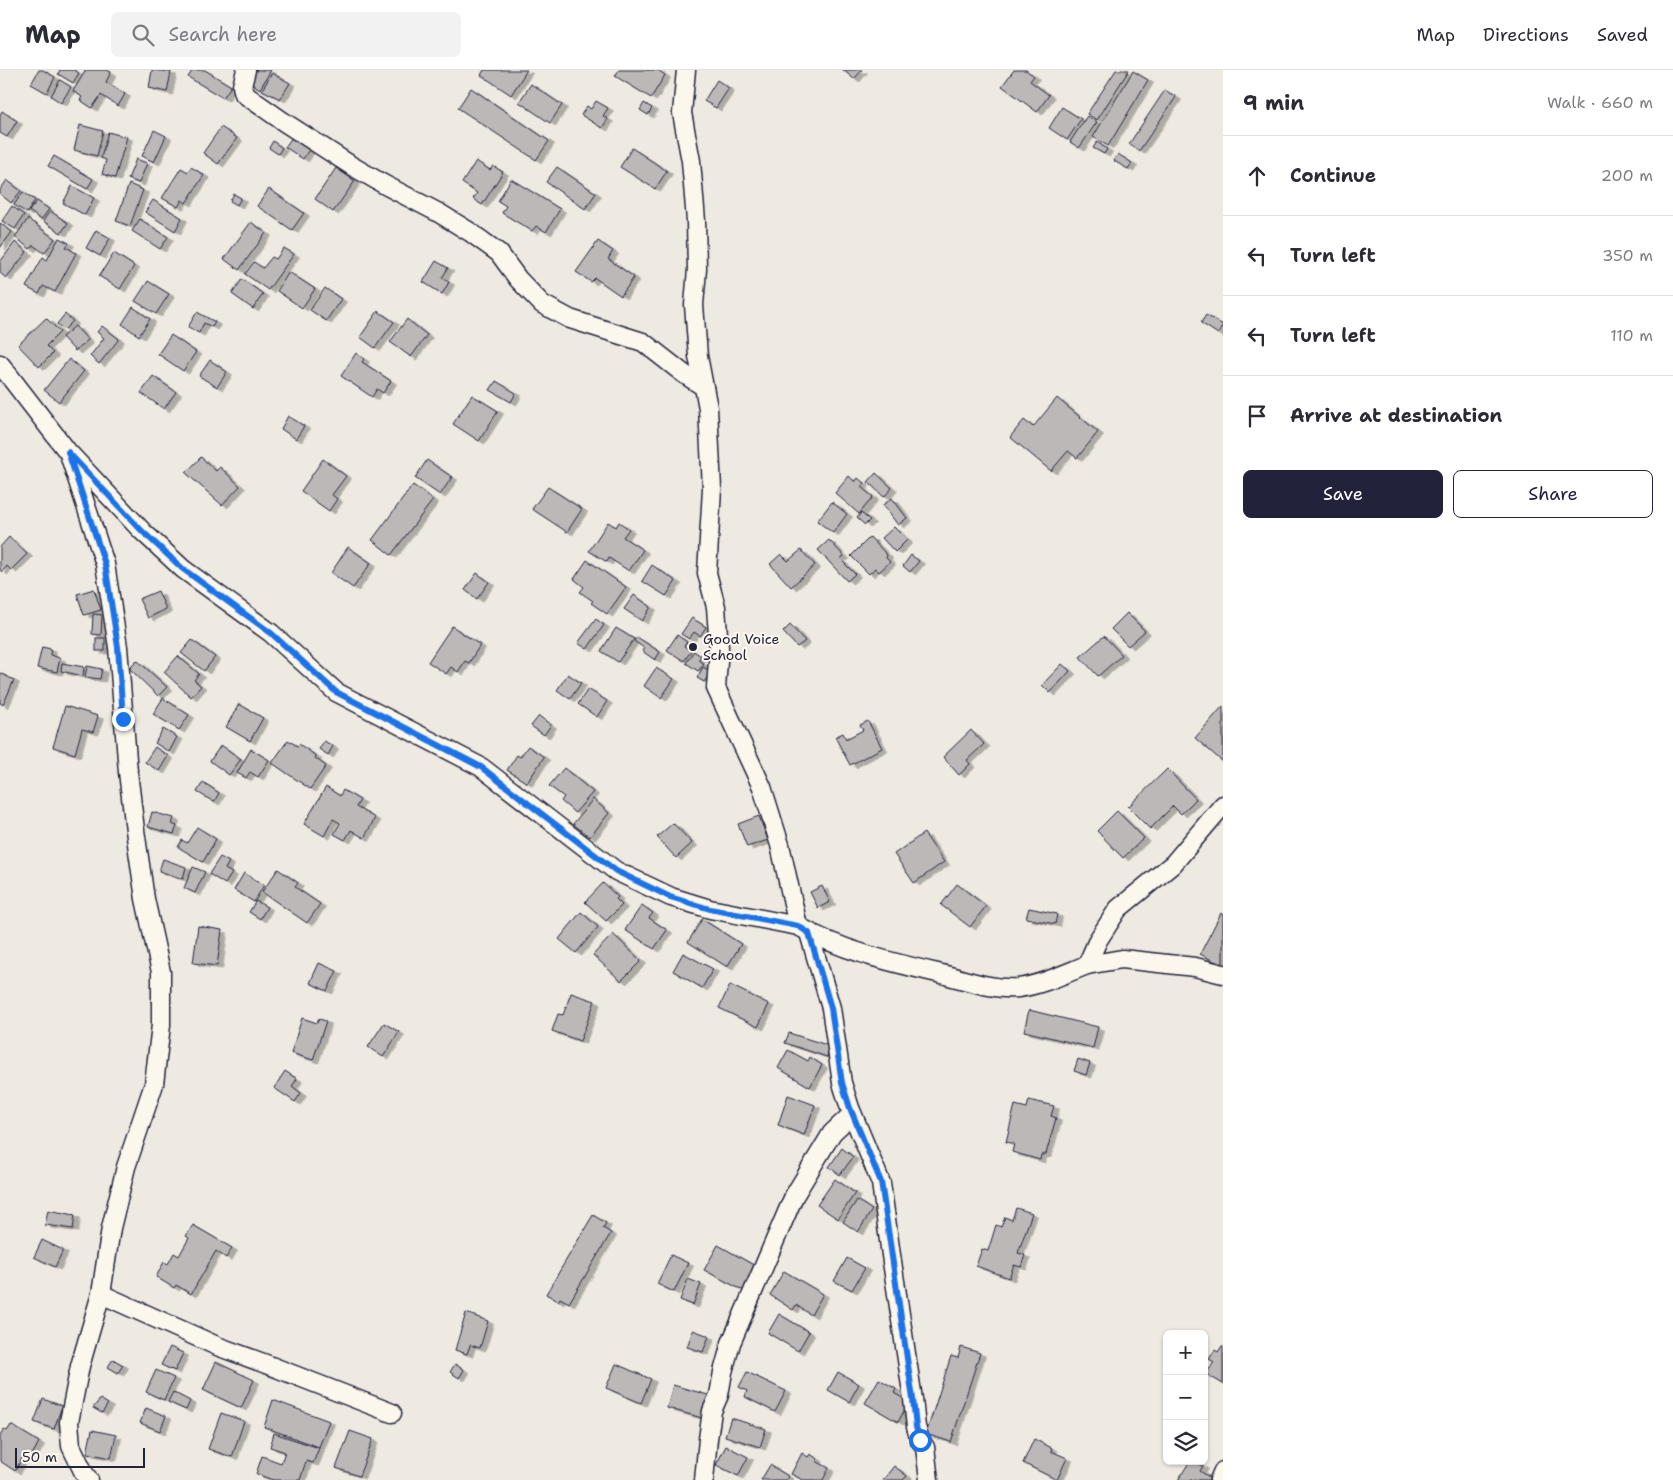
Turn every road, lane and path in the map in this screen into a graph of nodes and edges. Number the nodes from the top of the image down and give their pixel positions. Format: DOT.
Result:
graph roads {
  1 [pos="246,70"];
  2 [pos="686,70"];
  3 [pos="0,364"];
  4 [pos="704,387"];
  5 [pos="68,452"];
  6 [pos="1223,805"];
  7 [pos="803,930"];
  8 [pos="1086,966"];
  9 [pos="1223,974"];
  10 [pos="852,1114"];
  11 [pos="101,1294"];
  12 [pos="392,1413"];
  13 [pos="1223,1471"];
  14 [pos="89,1480"];
  15 [pos="704,1480"];
  16 [pos="929,1480"];
  17 [pos="1219,1480"];
  1 -- 4 [label="street"];
  2 -- 4 [label="street"];
  3 -- 5 [label="street"];
  4 -- 7 [label="street"];
  5 -- 7 [label="street"];
  5 -- 11 [label="street"];
  6 -- 8 [label="street"];
  7 -- 8 [label="street"];
  7 -- 10 [label="street"];
  8 -- 9 [label="street"];
  10 -- 15 [label="street"];
  10 -- 16 [label="street"];
  11 -- 12 [label="street"];
  11 -- 14 [label="street"];
  13 -- 17 [label="street"];
}
